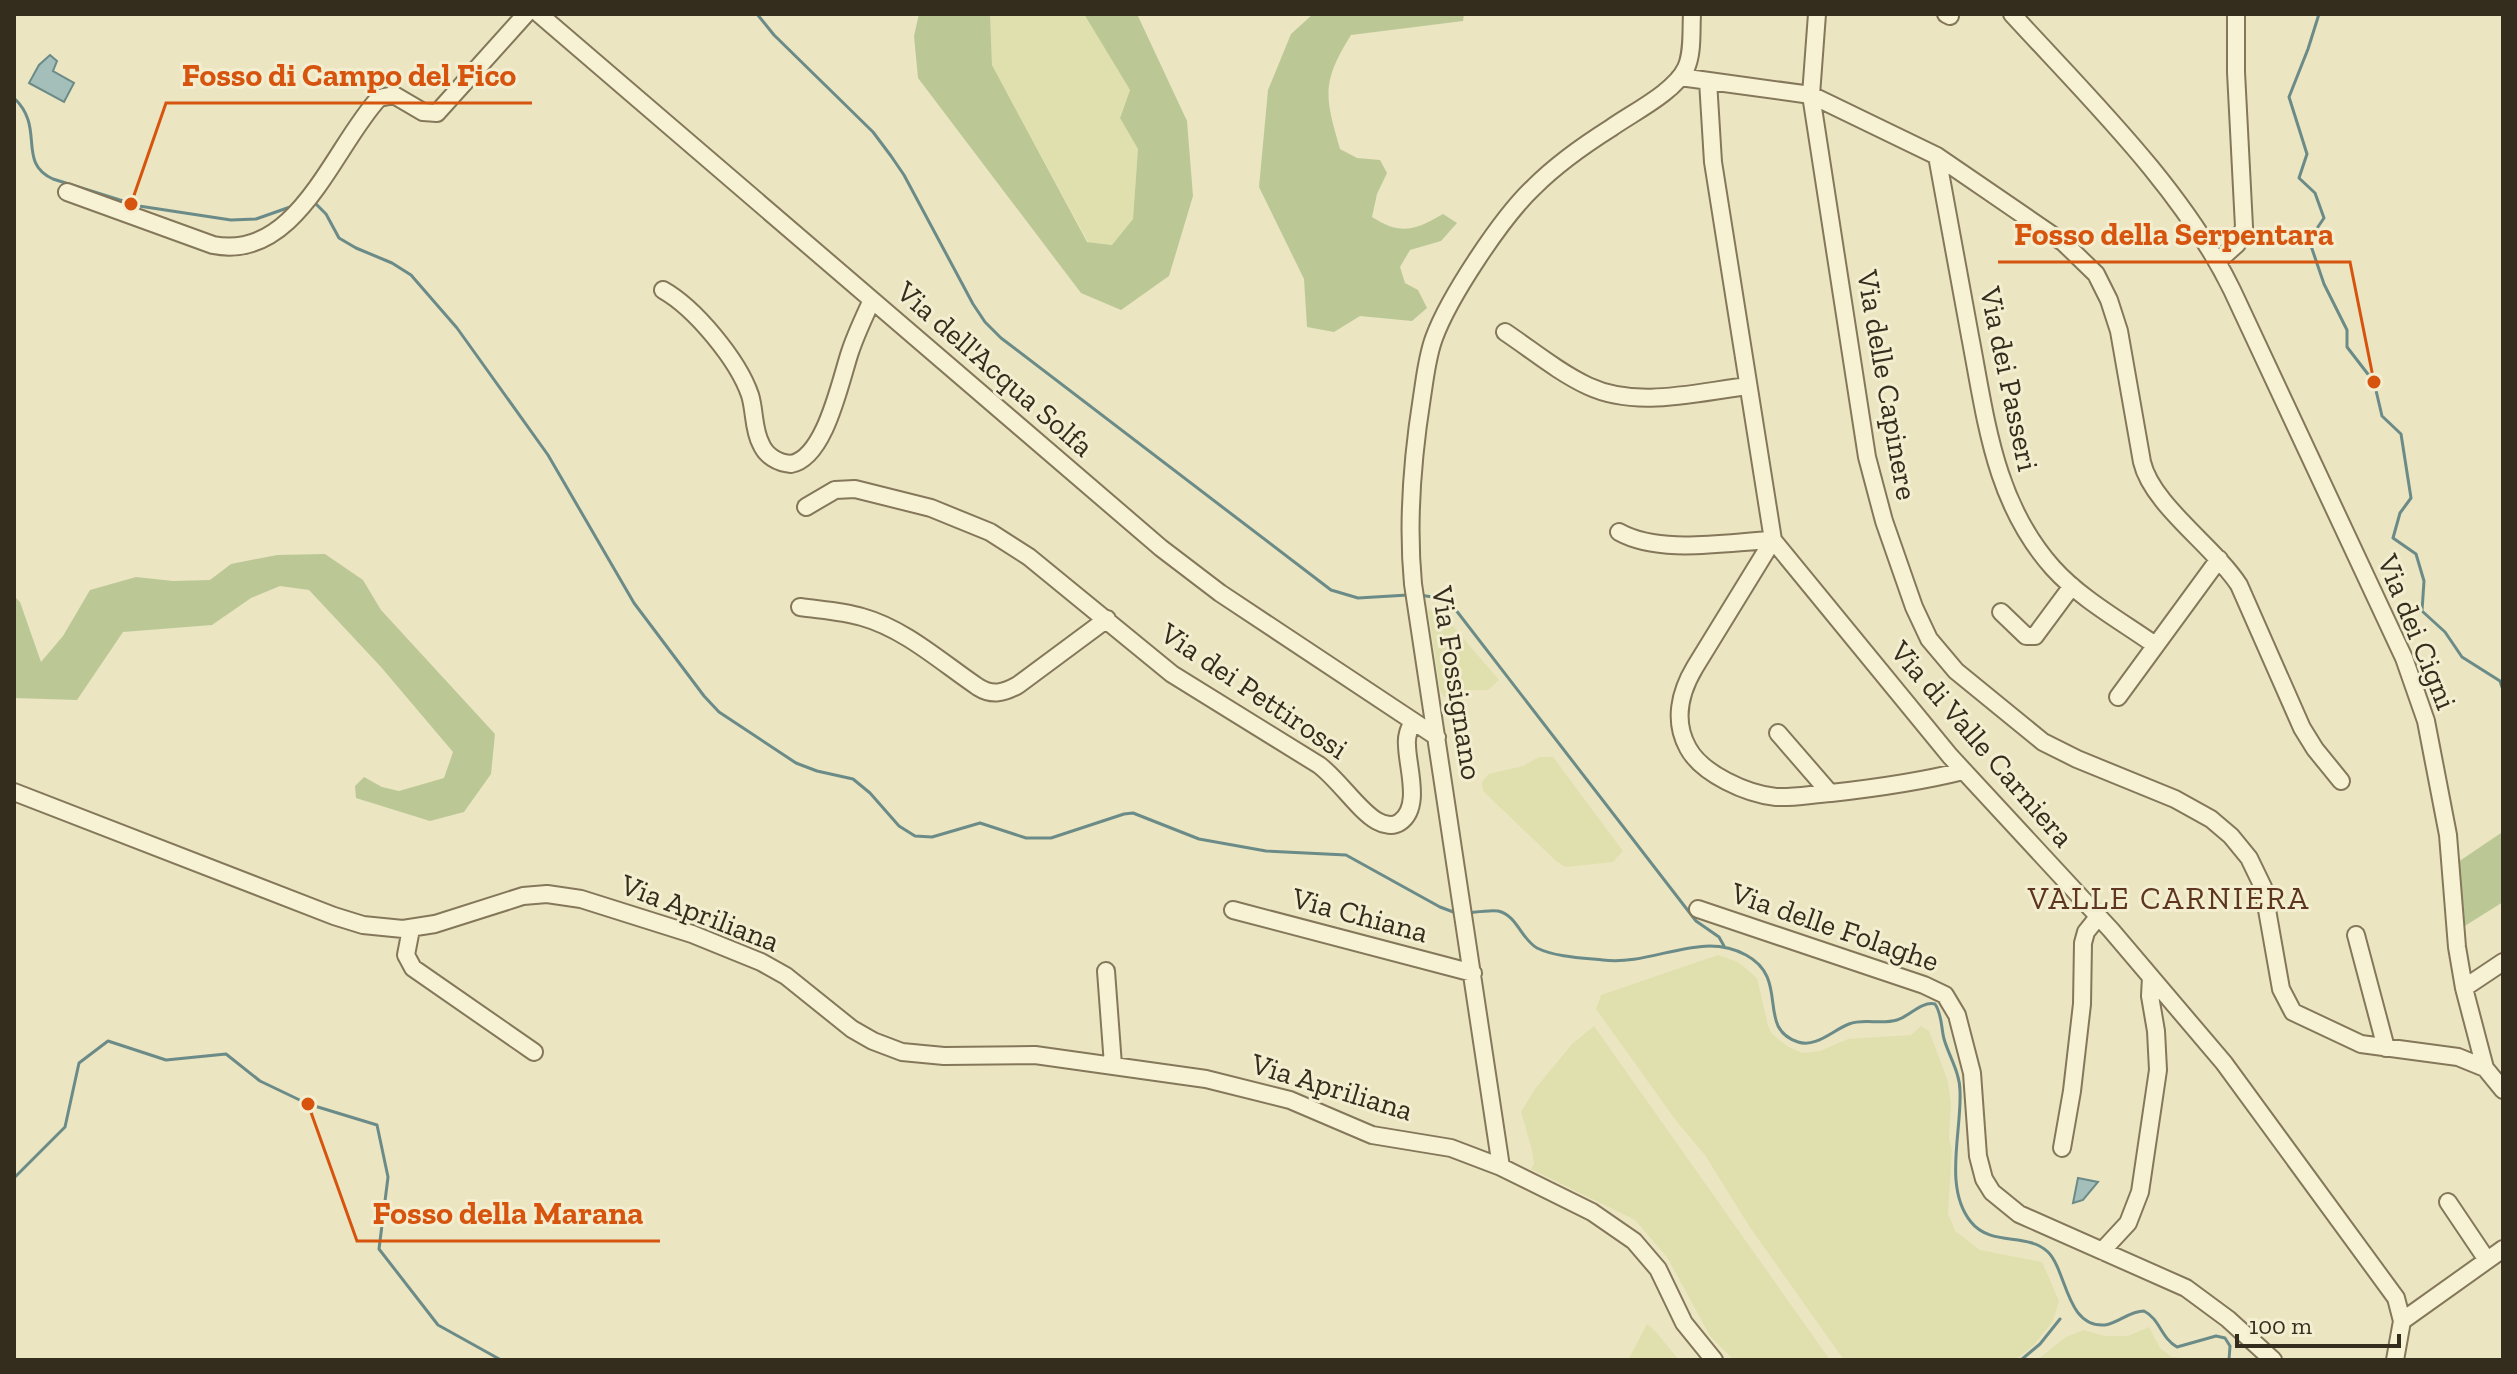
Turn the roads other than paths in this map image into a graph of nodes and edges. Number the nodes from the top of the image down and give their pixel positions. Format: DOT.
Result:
graph roads {
  1 [pos="526,14"];
  2 [pos="539,14"];
  3 [pos="1692,14"];
  4 [pos="1817,14"];
  5 [pos="2012,14"];
  6 [pos="2236,14"];
  7 [pos="1680,77"];
  8 [pos="1708,81"];
  9 [pos="1811,95"];
  10 [pos="1937,156"];
  11 [pos="67,192"];
  12 [pos="2217,262"];
  13 [pos="663,290"];
  14 [pos="872,300"];
  15 [pos="1505,332"];
  16 [pos="1748,386"];
  17 [pos="806,507"];
  18 [pos="1619,532"];
  19 [pos="1773,540"];
  20 [pos="2219,559"];
  21 [pos="2072,586"];
  22 [pos="800,607"];
  23 [pos="2001,612"];
  24 [pos="1107,619"];
  25 [pos="2155,645"];
  26 [pos="2118,697"];
  27 [pos="1413,721"];
  28 [pos="1778,733"];
  29 [pos="1437,737"];
  30 [pos="1963,771"];
  31 [pos="2341,781"];
  32 [pos="14,792"];
  33 [pos="1830,793"];
  34 [pos="1698,909"];
  35 [pos="1233,910"];
  36 [pos="2098,917"];
  37 [pos="411,929"];
  38 [pos="2356,935"];
  39 [pos="2503,962"];
  40 [pos="1106,971"];
  41 [pos="1473,973"];
  42 [pos="2151,977"];
  43 [pos="2464,988"];
  44 [pos="2386,1048"];
  45 [pos="534,1052"];
  46 [pos="1113,1065"];
  47 [pos="2485,1068"];
  48 [pos="2502,1088"];
  49 [pos="2062,1148"];
  50 [pos="1501,1167"];
  51 [pos="2448,1202"];
  52 [pos="2503,1249"];
  53 [pos="2102,1251"];
  54 [pos="2487,1260"];
  55 [pos="2402,1321"];
  56 [pos="1714,1360"];
  57 [pos="2273,1360"];
  58 [pos="2395,1360"];
  1 -- 11 [label="street"];
  2 -- 14 [label="street, Via dell'Acqua Solfa"];
  3 -- 7 [label="street"];
  4 -- 9 [label="street, Via delle Capinere"];
  5 -- 12 [label="street, Via dei Cigni"];
  6 -- 12 [label="street"];
  7 -- 8 [label="street"];
  7 -- 29 [label="street, Via Fossignano"];
  8 -- 9 [label="street"];
  8 -- 16 [label="street"];
  9 -- 10 [label="street"];
  9 -- 44 [label="street, Via delle Capinere"];
  10 -- 20 [label="street"];
  10 -- 21 [label="street, Via dei Passeri"];
  12 -- 43 [label="street, Via dei Cigni"];
  13 -- 14 [label="street"];
  14 -- 27 [label="street, Via dell'Acqua Solfa"];
  15 -- 16 [label="street"];
  16 -- 19 [label="street"];
  17 -- 24 [label="street, Via dei Pettirossi"];
  18 -- 19 [label="street"];
  19 -- 30 [label="street, Via di Valle Carniera"];
  19 -- 33 [label="street"];
  20 -- 25 [label="street"];
  20 -- 31 [label="street"];
  21 -- 23 [label="street"];
  21 -- 25 [label="street, Via dei Passeri"];
  22 -- 24 [label="street"];
  24 -- 27 [label="street, Via dei Pettirossi"];
  25 -- 26 [label="street"];
  27 -- 29 [label="street, Via dell'Acqua Solfa"];
  28 -- 33 [label="street"];
  29 -- 41 [label="street, Via Fossignano"];
  30 -- 33 [label="street"];
  30 -- 36 [label="street, Via di Valle Carniera"];
  32 -- 37 [label="street, Via Apriliana"];
  34 -- 53 [label="street, Via delle Folaghe"];
  35 -- 41 [label="street, Via Chiana"];
  36 -- 42 [label="street, Via di Valle Carniera"];
  36 -- 49 [label="street"];
  37 -- 45 [label="street"];
  37 -- 46 [label="street, Via Apriliana"];
  38 -- 44 [label="street"];
  39 -- 43 [label="street"];
  40 -- 46 [label="street"];
  41 -- 50 [label="street, Via Fossignano"];
  42 -- 53 [label="street"];
  42 -- 55 [label="street, Via di Valle Carniera"];
  43 -- 47 [label="street, Via dei Cigni"];
  44 -- 47 [label="street, Via delle Capinere"];
  46 -- 50 [label="street, Via Apriliana"];
  47 -- 48 [label="street, Via dei Cigni"];
  50 -- 56 [label="street"];
  51 -- 54 [label="street"];
  52 -- 54 [label="street"];
  53 -- 57 [label="street, Via delle Folaghe"];
  54 -- 55 [label="street"];
  55 -- 58 [label="street"];
}
